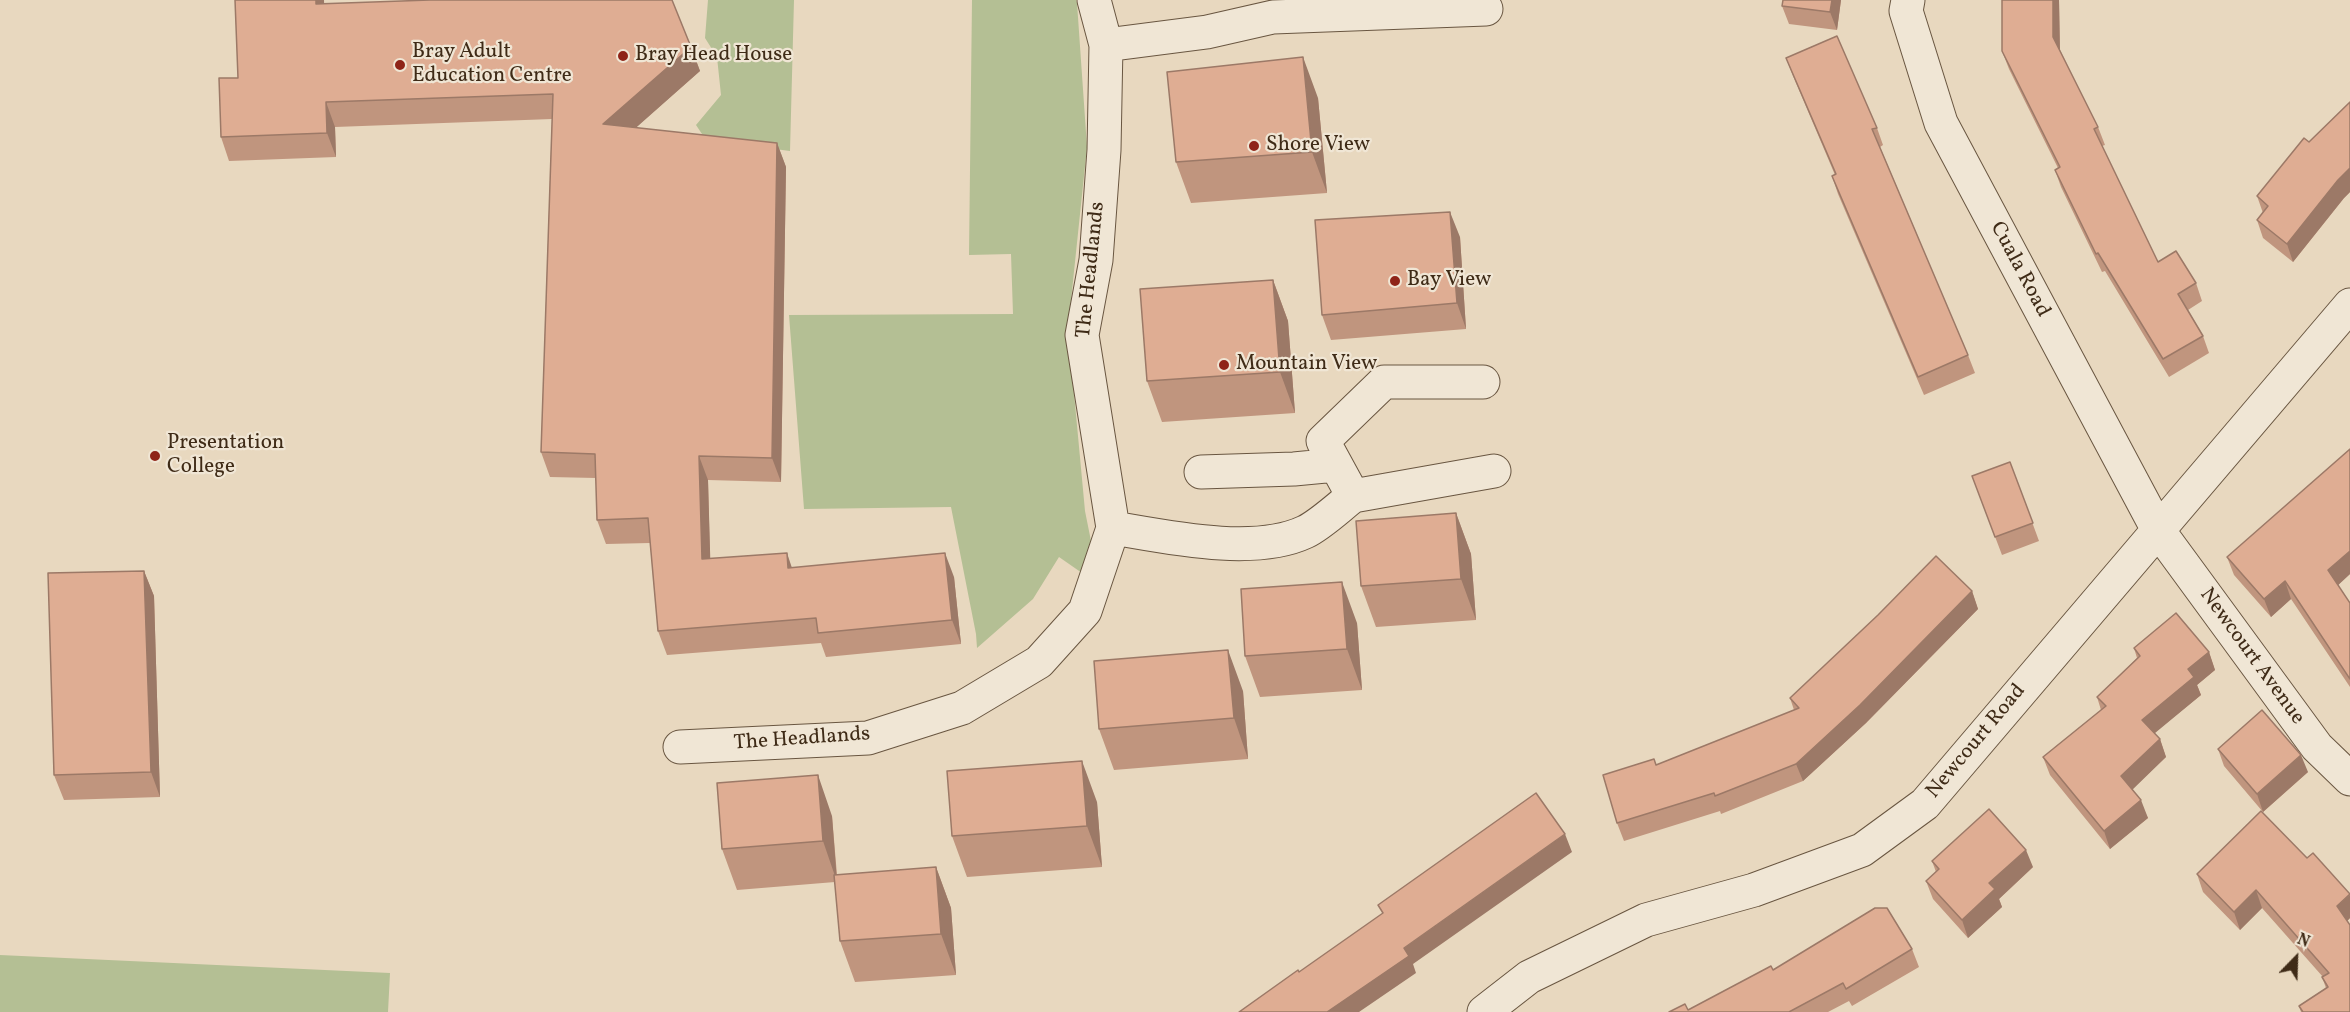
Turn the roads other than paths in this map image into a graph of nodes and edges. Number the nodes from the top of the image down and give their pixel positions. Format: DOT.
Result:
graph roads {
  1 [pos="1094,0"];
  2 [pos="1908,0"];
  3 [pos="1486,9"];
  4 [pos="1106,45"];
  5 [pos="2350,305"];
  6 [pos="1483,382"];
  7 [pos="1336,465"];
  8 [pos="1494,471"];
  9 [pos="1201,472"];
  10 [pos="1353,496"];
  11 [pos="1113,528"];
  12 [pos="2158,530"];
  13 [pos="680,747"];
  14 [pos="2350,779"];
  15 [pos="1484,1012"];
  1 -- 4 [label="street, The Headlands"];
  2 -- 12 [label="street, Cuala Road"];
  3 -- 4 [label="street"];
  4 -- 11 [label="street, The Headlands"];
  5 -- 12 [label="street, Newcourt Road"];
  6 -- 7 [label="street"];
  7 -- 9 [label="street"];
  7 -- 10 [label="street"];
  8 -- 10 [label="street"];
  10 -- 11 [label="street"];
  11 -- 13 [label="street, The Headlands"];
  12 -- 14 [label="street, Newcourt Avenue"];
  12 -- 15 [label="street, Newcourt Road"];
}
